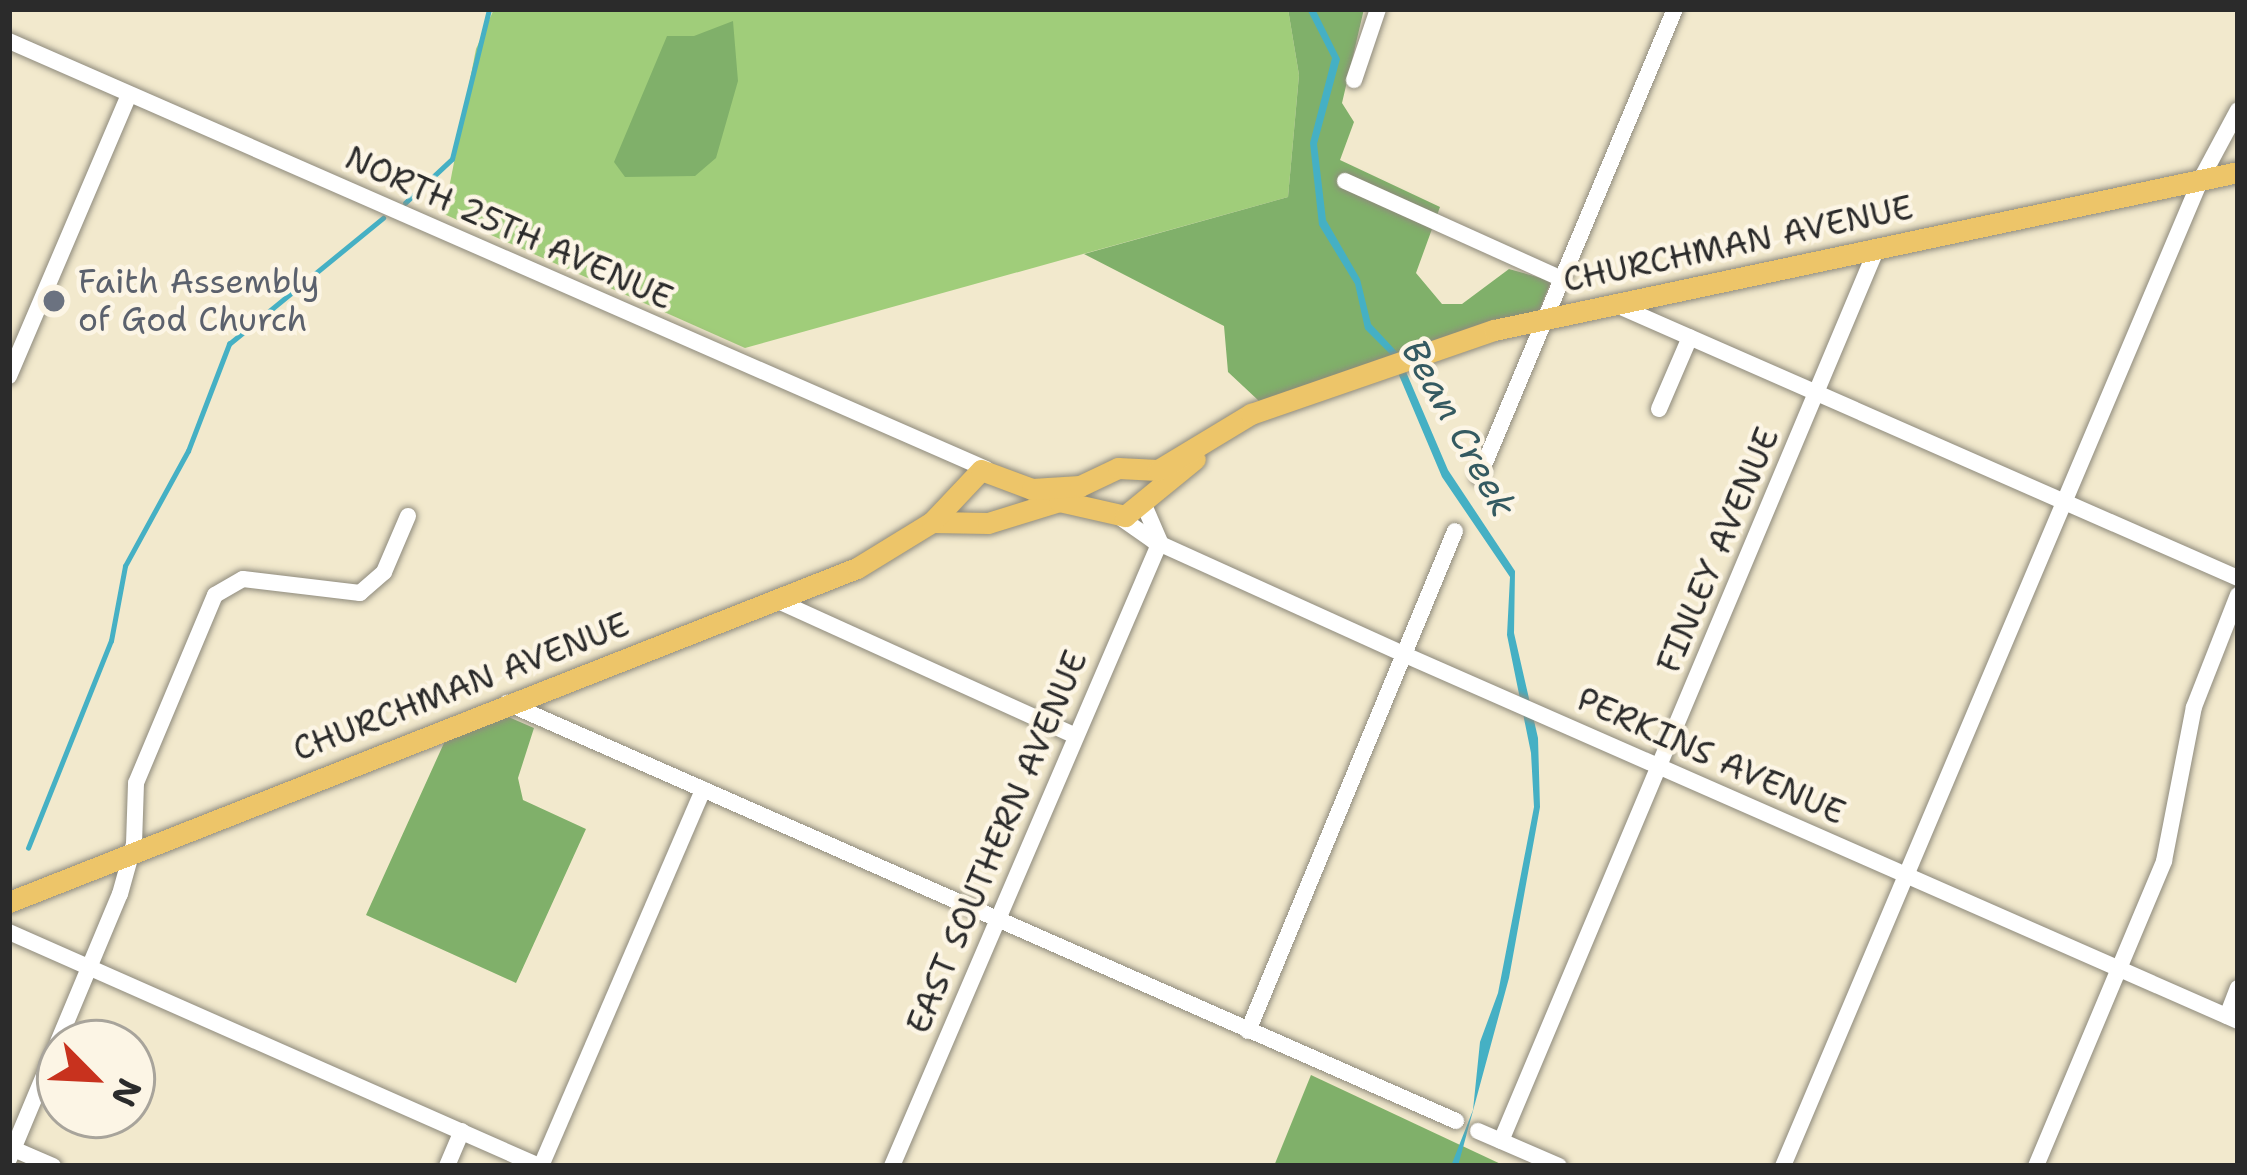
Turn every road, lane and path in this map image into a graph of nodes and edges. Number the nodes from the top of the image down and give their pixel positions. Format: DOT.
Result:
graph roads {
  1 [pos="1378,9"];
  2 [pos="1676,9"];
  3 [pos="9,41"];
  4 [pos="1354,80"];
  5 [pos="130,94"];
  6 [pos="2238,110"];
  7 [pos="2238,172"];
  8 [pos="2201,179"];
  9 [pos="1345,182"];
  10 [pos="1877,248"];
  11 [pos="1562,279"];
  12 [pos="1614,304"];
  13 [pos="1544,320"];
  14 [pos="1690,337"];
  15 [pos="9,376"];
  16 [pos="1817,393"];
  17 [pos="1659,409"];
  18 [pos="1262,415"];
  19 [pos="986,469"];
  20 [pos="1133,470"];
  21 [pos="1479,477"];
  22 [pos="1098,482"];
  23 [pos="961,487"];
  24 [pos="2065,502"];
  25 [pos="1146,503"];
  26 [pos="1109,512"];
  27 [pos="408,517"];
  28 [pos="975,518"];
  29 [pos="932,522"];
  30 [pos="1455,531"];
  31 [pos="1160,542"];
  32 [pos="2238,578"];
  33 [pos="2238,595"];
  34 [pos="776,600"];
  35 [pos="2220,639"];
  36 [pos="2238,647"];
  37 [pos="1403,654"];
  38 [pos="506,703"];
  39 [pos="1074,735"];
  40 [pos="1660,766"];
  41 [pos="703,789"];
  42 [pos="132,853"];
  43 [pos="1906,876"];
  44 [pos="9,902"];
  45 [pos="996,920"];
  46 [pos="9,932"];
  47 [pos="91,969"];
  48 [pos="2120,969"];
  49 [pos="2238,988"];
  50 [pos="2232,1018"];
  51 [pos="1248,1031"];
  52 [pos="1456,1121"];
  53 [pos="1478,1130"];
  54 [pos="462,1131"];
  55 [pos="1501,1141"];
  56 [pos="10,1151"];
  57 [pos="53,1166"];
  58 [pos="447,1166"];
  59 [pos="540,1166"];
  60 [pos="892,1166"];
  61 [pos="1559,1166"];
  62 [pos="1783,1166"];
  63 [pos="2036,1166"];
  1 -- 4 [label="street"];
  2 -- 11 [label="street"];
  3 -- 5 [label="street, NORTH 25TH AVENUE"];
  5 -- 15 [label="street"];
  5 -- 19 [label="street, NORTH 25TH AVENUE"];
  6 -- 8 [label="street"];
  7 -- 8 [label="main road, CHURCHMAN AVENUE"];
  8 -- 10 [label="main road, CHURCHMAN AVENUE"];
  8 -- 24 [label="street"];
  9 -- 11 [label="street"];
  10 -- 12 [label="main road, CHURCHMAN AVENUE"];
  10 -- 16 [label="street, FINLEY AVENUE"];
  11 -- 13 [label="street"];
  12 -- 13 [label="main road, CHURCHMAN AVENUE"];
  12 -- 14 [label="street"];
  13 -- 18 [label="main road, CHURCHMAN AVENUE"];
  13 -- 21 [label="street"];
  14 -- 16 [label="street"];
  14 -- 17 [label="street"];
  16 -- 24 [label="street"];
  16 -- 40 [label="street, FINLEY AVENUE"];
  18 -- 20 [label="main road, CHURCHMAN AVENUE"];
  18 -- 25 [label="main road, CHURCHMAN AVENUE"];
  19 -- 22 [label="main road, CHURCHMAN AVENUE"];
  19 -- 23 [label="main road, CHURCHMAN AVENUE"];
  20 -- 22 [label="main road, CHURCHMAN AVENUE"];
  20 -- 25 [label="main road"];
  22 -- 26 [label="main road"];
  23 -- 28 [label="main road"];
  23 -- 29 [label="main road, CHURCHMAN AVENUE"];
  24 -- 32 [label="street"];
  24 -- 43 [label="street"];
  25 -- 26 [label="main road, CHURCHMAN AVENUE"];
  25 -- 31 [label="street"];
  26 -- 28 [label="main road, CHURCHMAN AVENUE"];
  26 -- 31 [label="street, PERKINS AVENUE"];
  27 -- 42 [label="street"];
  28 -- 29 [label="main road, CHURCHMAN AVENUE"];
  29 -- 34 [label="main road, CHURCHMAN AVENUE"];
  30 -- 37 [label="street"];
  31 -- 37 [label="street, PERKINS AVENUE"];
  31 -- 39 [label="street, EAST SOUTHERN AVENUE"];
  33 -- 35 [label="street"];
  34 -- 38 [label="main road, CHURCHMAN AVENUE"];
  34 -- 39 [label="street"];
  35 -- 36 [label="street"];
  35 -- 48 [label="street"];
  37 -- 40 [label="street, PERKINS AVENUE"];
  37 -- 51 [label="street"];
  38 -- 41 [label="street"];
  38 -- 42 [label="main road, CHURCHMAN AVENUE"];
  39 -- 45 [label="street, EAST SOUTHERN AVENUE"];
  40 -- 43 [label="street, PERKINS AVENUE"];
  40 -- 55 [label="street, FINLEY AVENUE"];
  41 -- 45 [label="street"];
  41 -- 59 [label="street"];
  42 -- 44 [label="main road, CHURCHMAN AVENUE"];
  42 -- 47 [label="street"];
  43 -- 48 [label="street, PERKINS AVENUE"];
  43 -- 62 [label="street"];
  45 -- 51 [label="street"];
  45 -- 60 [label="street, EAST SOUTHERN AVENUE"];
  46 -- 47 [label="street"];
  47 -- 54 [label="street"];
  47 -- 56 [label="street"];
  48 -- 50 [label="street, PERKINS AVENUE"];
  48 -- 63 [label="street"];
  49 -- 50 [label="street"];
  51 -- 52 [label="street"];
  53 -- 55 [label="street"];
  54 -- 58 [label="street"];
  54 -- 59 [label="street"];
  55 -- 61 [label="street"];
  56 -- 57 [label="street"];
}
